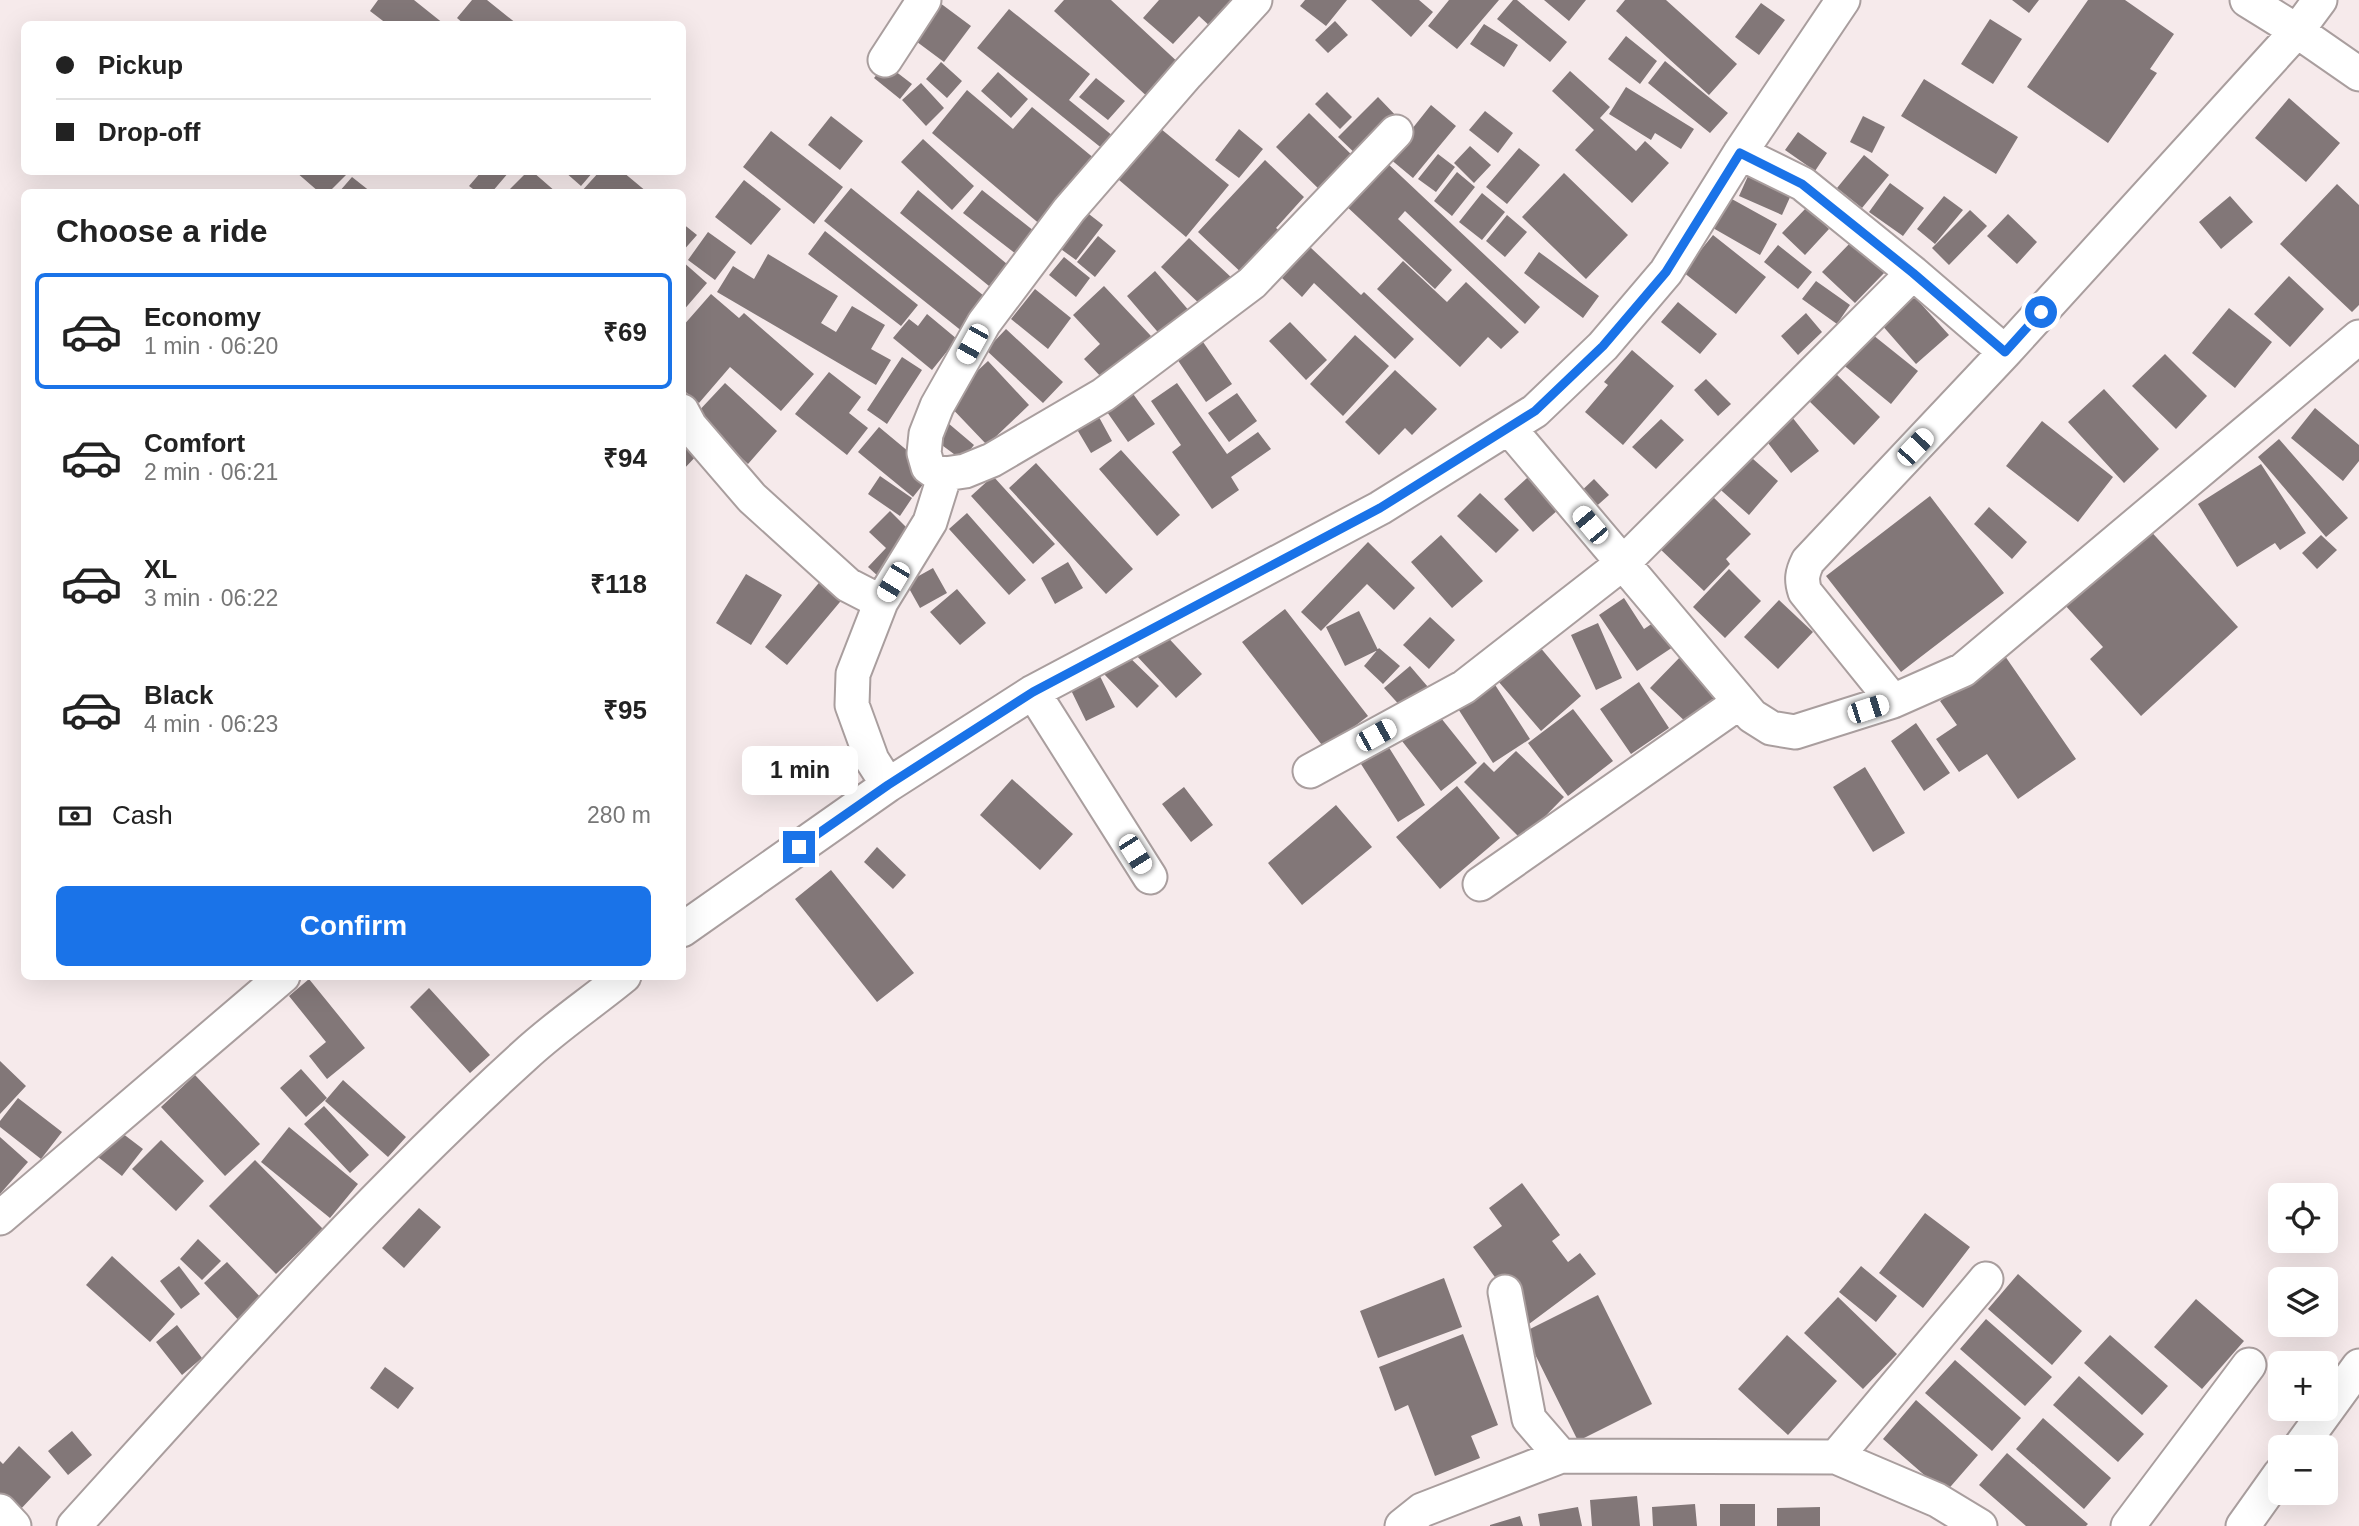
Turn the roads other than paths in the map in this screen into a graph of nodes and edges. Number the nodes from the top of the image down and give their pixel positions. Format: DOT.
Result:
graph roads {
  1 [pos="924,0"];
  2 [pos="1255,0"];
  3 [pos="1843,0"];
  4 [pos="2247,0"];
  5 [pos="2320,0"];
  6 [pos="2297,31"];
  7 [pos="885,60"];
  8 [pos="2359,74"];
  9 [pos="1396,132"];
  10 [pos="1740,153"];
  11 [pos="1913,273"];
  12 [pos="2359,337"];
  13 [pos="2005,352"];
  14 [pos="686,418"];
  15 [pos="1509,428"];
  16 [pos="945,474"];
  17 [pos="1623,563"];
  18 [pos="881,602"];
  19 [pos="1033,692"];
  20 [pos="1892,701"];
  21 [pos="1740,702"];
  22 [pos="1310,771"];
  23 [pos="888,785"];
  24 [pos="1150,877"];
  25 [pos="1480,884"];
  26 [pos="686,927"];
  27 [pos="278,980"];
  28 [pos="619,980"];
  29 [pos="0,1218"];
  30 [pos="1986,1279"];
  31 [pos="1504,1292"];
  32 [pos="2249,1365"];
  33 [pos="2359,1366"];
  34 [pos="2309,1435"];
  35 [pos="1560,1456"];
  36 [pos="1836,1457"];
  37 [pos="2268,1491"];
  38 [pos="0,1511"];
  39 [pos="14,1526"];
  40 [pos="74,1526"];
  41 [pos="1402,1526"];
  42 [pos="1980,1526"];
  43 [pos="2128,1526"];
  44 [pos="2243,1526"];
  1 -- 7 [label="street"];
  2 -- 16 [label="street"];
  3 -- 10 [label="street"];
  4 -- 6 [label="street"];
  5 -- 6 [label="street"];
  6 -- 8 [label="street"];
  6 -- 13 [label="street"];
  9 -- 16 [label="street"];
  10 -- 11 [label="street"];
  10 -- 15 [label="street"];
  11 -- 13 [label="street"];
  11 -- 17 [label="street"];
  12 -- 20 [label="street"];
  13 -- 20 [label="street"];
  14 -- 18 [label="street"];
  15 -- 17 [label="street"];
  15 -- 19 [label="street"];
  16 -- 18 [label="street"];
  17 -- 21 [label="street"];
  17 -- 22 [label="street"];
  18 -- 23 [label="street"];
  19 -- 23 [label="street"];
  19 -- 24 [label="street"];
  20 -- 21 [label="street"];
  21 -- 25 [label="street"];
  23 -- 26 [label="street"];
  27 -- 29 [label="street"];
  28 -- 40 [label="street"];
  30 -- 36 [label="street"];
  31 -- 35 [label="street"];
  32 -- 43 [label="street"];
  33 -- 34 [label="street"];
  35 -- 36 [label="street"];
  35 -- 41 [label="street"];
  36 -- 42 [label="street"];
  37 -- 44 [label="street"];
  38 -- 39 [label="street"];
}
